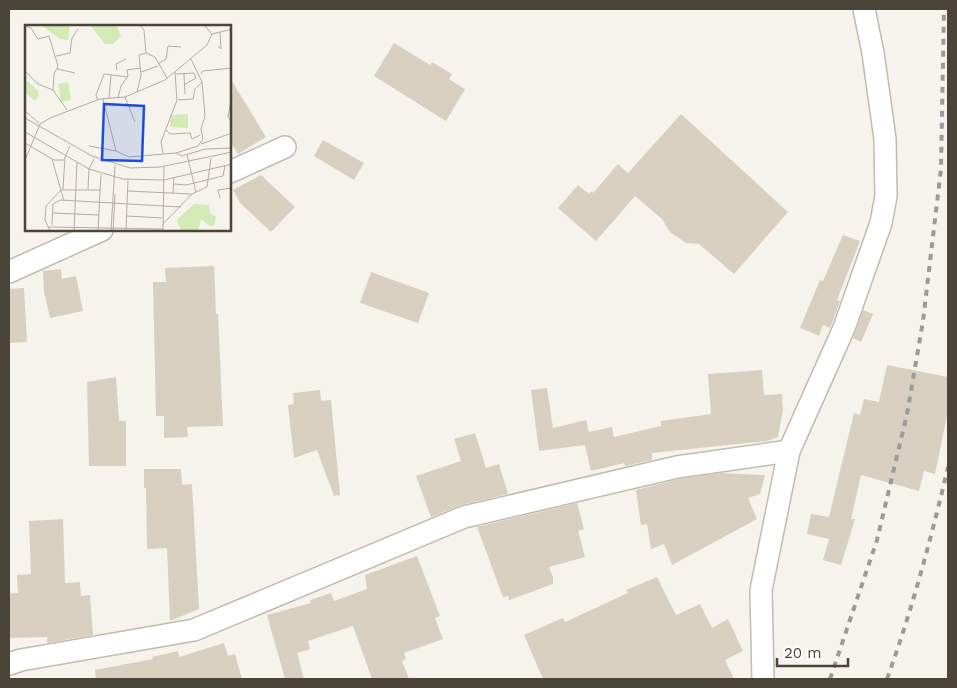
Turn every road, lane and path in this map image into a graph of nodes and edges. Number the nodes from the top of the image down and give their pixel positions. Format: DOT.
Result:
graph roads {
  1 [pos="864,9"];
  2 [pos="285,147"];
  3 [pos="231,172"];
  4 [pos="100,231"];
  5 [pos="9,272"];
  6 [pos="789,451"];
  7 [pos="9,664"];
  8 [pos="763,679"];
  1 -- 6 [label="street"];
  2 -- 3 [label="street"];
  4 -- 5 [label="street"];
  6 -- 7 [label="street"];
  6 -- 8 [label="street"];
}
